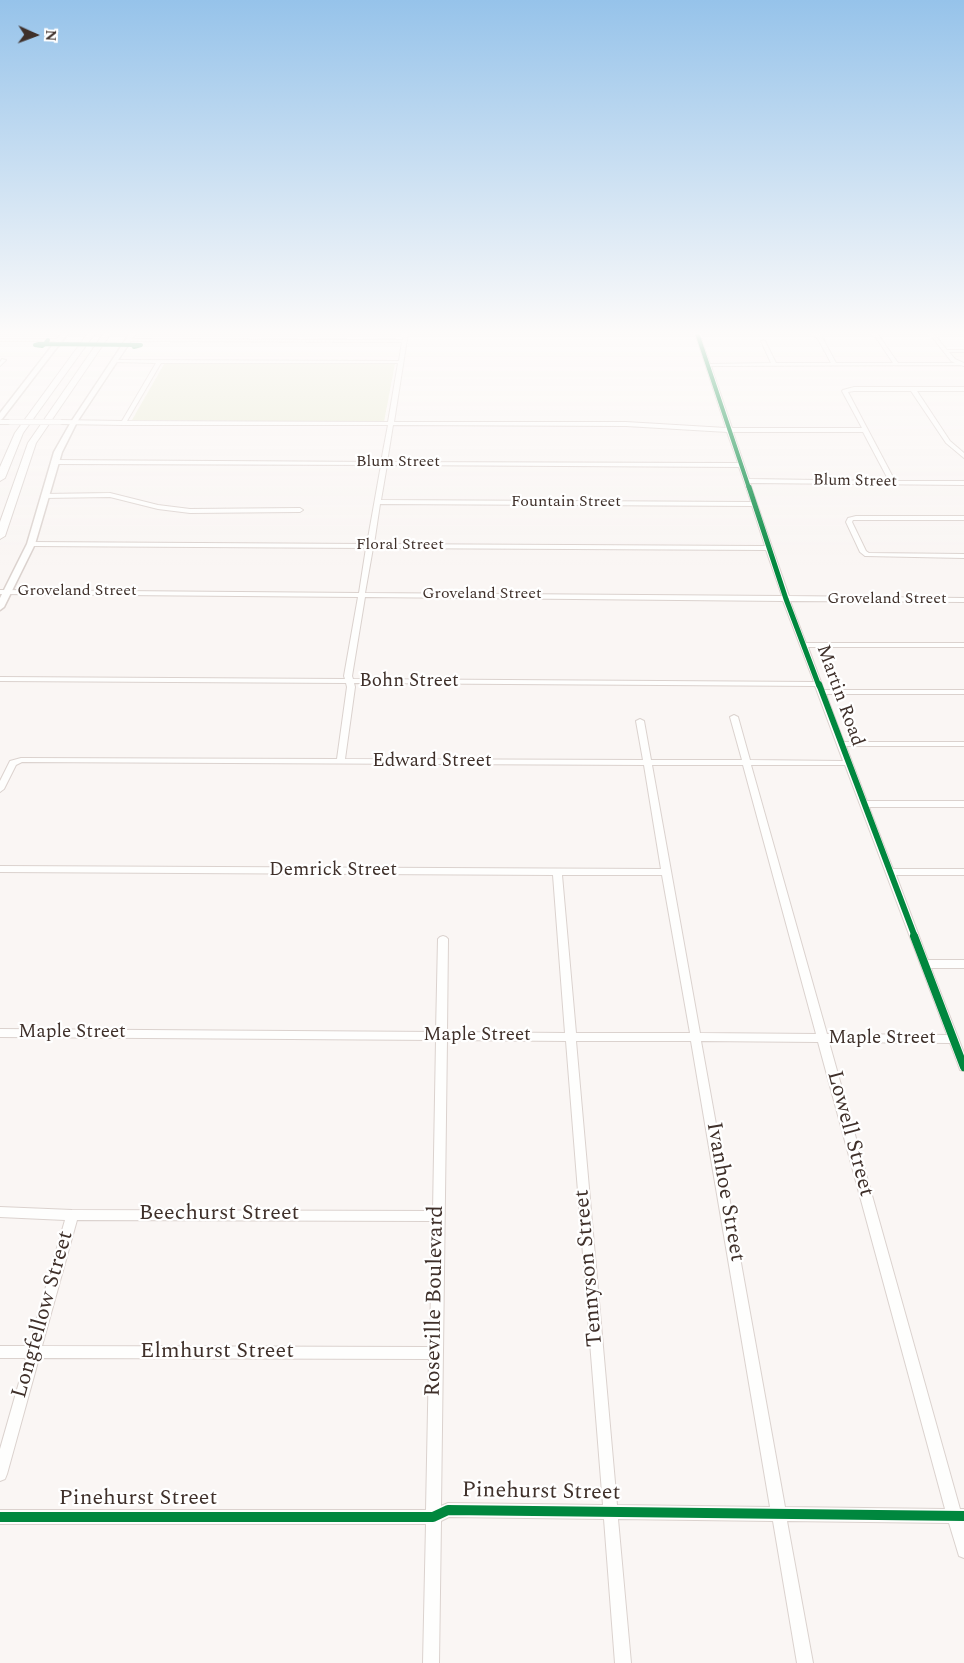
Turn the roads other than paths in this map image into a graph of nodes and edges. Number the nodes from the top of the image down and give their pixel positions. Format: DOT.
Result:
graph roads {
  1 [pos="34,411"];
  2 [pos="54,411"];
  3 [pos="81,411"];
  4 [pos="130,411"];
  5 [pos="392,411"];
  6 [pos="723,411"];
  7 [pos="854,411"];
  8 [pos="928,411"];
  9 [pos="0,422"];
  10 [pos="10,422"];
  11 [pos="74,422"];
  12 [pos="123,423"];
  13 [pos="390,424"];
  14 [pos="730,430"];
  15 [pos="865,430"];
  16 [pos="964,456"];
  17 [pos="54,462"];
  18 [pos="384,463"];
  19 [pos="741,465"];
  20 [pos="0,478"];
  21 [pos="747,481"];
  22 [pos="893,483"];
  23 [pos="964,483"];
  24 [pos="44,496"];
  25 [pos="377,502"];
  26 [pos="755,504"];
  27 [pos="300,510"];
  28 [pos="964,518"];
  29 [pos="0,536"];
  30 [pos="30,544"];
  31 [pos="370,546"];
  32 [pos="769,548"];
  33 [pos="867,555"];
  34 [pos="964,556"];
  35 [pos="4,592"];
  36 [pos="362,594"];
  37 [pos="786,599"];
  38 [pos="964,600"];
  39 [pos="0,607"];
  40 [pos="804,645"];
  41 [pos="964,645"];
  42 [pos="0,679"];
  43 [pos="349,681"];
  44 [pos="820,688"];
  45 [pos="964,692"];
  46 [pos="734,717"];
  47 [pos="640,721"];
  48 [pos="840,744"];
  49 [pos="964,744"];
  50 [pos="341,761"];
  51 [pos="647,762"];
  52 [pos="848,763"];
  53 [pos="747,764"];
  54 [pos="0,789"];
  55 [pos="864,804"];
  56 [pos="964,804"];
  57 [pos="0,869"];
  58 [pos="666,872"];
  59 [pos="890,872"];
  60 [pos="964,872"];
  61 [pos="557,873"];
  62 [pos="443,939"];
  63 [pos="925,964"];
  64 [pos="964,964"];
  65 [pos="0,1033"];
  66 [pos="442,1036"];
  67 [pos="570,1037"];
  68 [pos="697,1038"];
  69 [pos="823,1039"];
  70 [pos="953,1039"];
  71 [pos="963,1060"];
  72 [pos="0,1212"];
  73 [pos="72,1214"];
  74 [pos="438,1216"];
  75 [pos="0,1352"];
  76 [pos="33,1353"];
  77 [pos="435,1353"];
  78 [pos="0,1474"];
  79 [pos="610,1512"];
  80 [pos="779,1512"];
  81 [pos="959,1516"];
  82 [pos="0,1517"];
  83 [pos="433,1517"];
  84 [pos="964,1550"];
  85 [pos="431,1663"];
  86 [pos="623,1663"];
  87 [pos="806,1663"];
  1 -- 20 [label="highway"];
  2 -- 29 [label="highway"];
  3 -- 11 [label="main road"];
  4 -- 12 [label="street"];
  5 -- 13 [label="street"];
  6 -- 14 [label="street, Martin Road"];
  7 -- 15 [label="street"];
  8 -- 16 [label="street"];
  9 -- 10 [label="street"];
  10 -- 11 [label="street, bridge"];
  11 -- 12 [label="street"];
  11 -- 17 [label="main road"];
  12 -- 13 [label="street"];
  13 -- 14 [label="street"];
  13 -- 18 [label="street"];
  14 -- 15 [label="street"];
  14 -- 19 [label="street, Martin Road"];
  15 -- 22 [label="street"];
  17 -- 18 [label="street, Blum Street"];
  17 -- 24 [label="main road"];
  18 -- 19 [label="street, Blum Street"];
  18 -- 25 [label="street"];
  19 -- 21 [label="street, Martin Road"];
  21 -- 22 [label="street, Blum Street"];
  21 -- 26 [label="street, Martin Road"];
  22 -- 23 [label="street, Blum Street"];
  24 -- 27 [label="street"];
  24 -- 30 [label="main road"];
  25 -- 26 [label="street, Fountain Street"];
  25 -- 31 [label="street"];
  26 -- 32 [label="street, Martin Road"];
  28 -- 33 [label="street"];
  30 -- 31 [label="street, Floral Street"];
  30 -- 35 [label="main road"];
  31 -- 32 [label="street, Floral Street"];
  31 -- 36 [label="street"];
  32 -- 37 [label="street, Martin Road"];
  33 -- 34 [label="street"];
  35 -- 36 [label="street, Groveland Street"];
  35 -- 39 [label="main road"];
  36 -- 37 [label="street, Groveland Street"];
  36 -- 43 [label="street"];
  37 -- 38 [label="street, Groveland Street"];
  37 -- 40 [label="street, Martin Road"];
  40 -- 41 [label="street"];
  40 -- 44 [label="street, Martin Road"];
  42 -- 43 [label="street, Bohn Street"];
  43 -- 44 [label="street, Bohn Street"];
  43 -- 50 [label="street"];
  44 -- 45 [label="street, Bohn Street"];
  44 -- 48 [label="street, Martin Road"];
  46 -- 53 [label="street, Lowell Street"];
  47 -- 51 [label="street, Ivanhoe Street"];
  48 -- 49 [label="street"];
  48 -- 52 [label="street, Martin Road"];
  50 -- 51 [label="street, Edward Street"];
  50 -- 54 [label="street, Edward Street"];
  51 -- 53 [label="street, Edward Street"];
  51 -- 58 [label="street, Ivanhoe Street"];
  52 -- 53 [label="street, Edward Street"];
  52 -- 55 [label="street, Martin Road"];
  53 -- 69 [label="street, Lowell Street"];
  55 -- 56 [label="street"];
  55 -- 59 [label="street, Martin Road"];
  57 -- 61 [label="street, Demrick Street"];
  58 -- 61 [label="street, Demrick Street"];
  58 -- 68 [label="street, Ivanhoe Street"];
  59 -- 60 [label="street"];
  59 -- 63 [label="street, Martin Road"];
  61 -- 67 [label="street, Tennyson Street"];
  62 -- 66 [label="street, Roseville Boulevard"];
  63 -- 64 [label="street"];
  63 -- 70 [label="street, Martin Road"];
  65 -- 66 [label="street, Maple Street"];
  66 -- 67 [label="street, Maple Street"];
  66 -- 74 [label="street, Roseville Boulevard"];
  67 -- 68 [label="street, Maple Street"];
  67 -- 79 [label="street, Tennyson Street"];
  68 -- 69 [label="street, Maple Street"];
  68 -- 80 [label="street, Ivanhoe Street"];
  69 -- 70 [label="street, Maple Street"];
  69 -- 81 [label="street, Lowell Street"];
  70 -- 71 [label="street, Martin Road"];
  72 -- 73 [label="street, Beechurst Street"];
  73 -- 74 [label="street, Beechurst Street"];
  73 -- 76 [label="street, Longfellow Street"];
  74 -- 77 [label="street, Roseville Boulevard"];
  75 -- 76 [label="street, Elmhurst Street"];
  76 -- 77 [label="street, Elmhurst Street"];
  76 -- 78 [label="street, Longfellow Street"];
  77 -- 83 [label="street, Roseville Boulevard"];
  79 -- 80 [label="street, Pinehurst Street"];
  79 -- 83 [label="street, Pinehurst Street"];
  79 -- 86 [label="street, Tennyson Street"];
  80 -- 81 [label="street, Pinehurst Street"];
  80 -- 87 [label="street, Ivanhoe Street"];
  81 -- 84 [label="street, Lowell Street"];
  82 -- 83 [label="street, Pinehurst Street"];
  83 -- 85 [label="street, Roseville Boulevard"];
}
